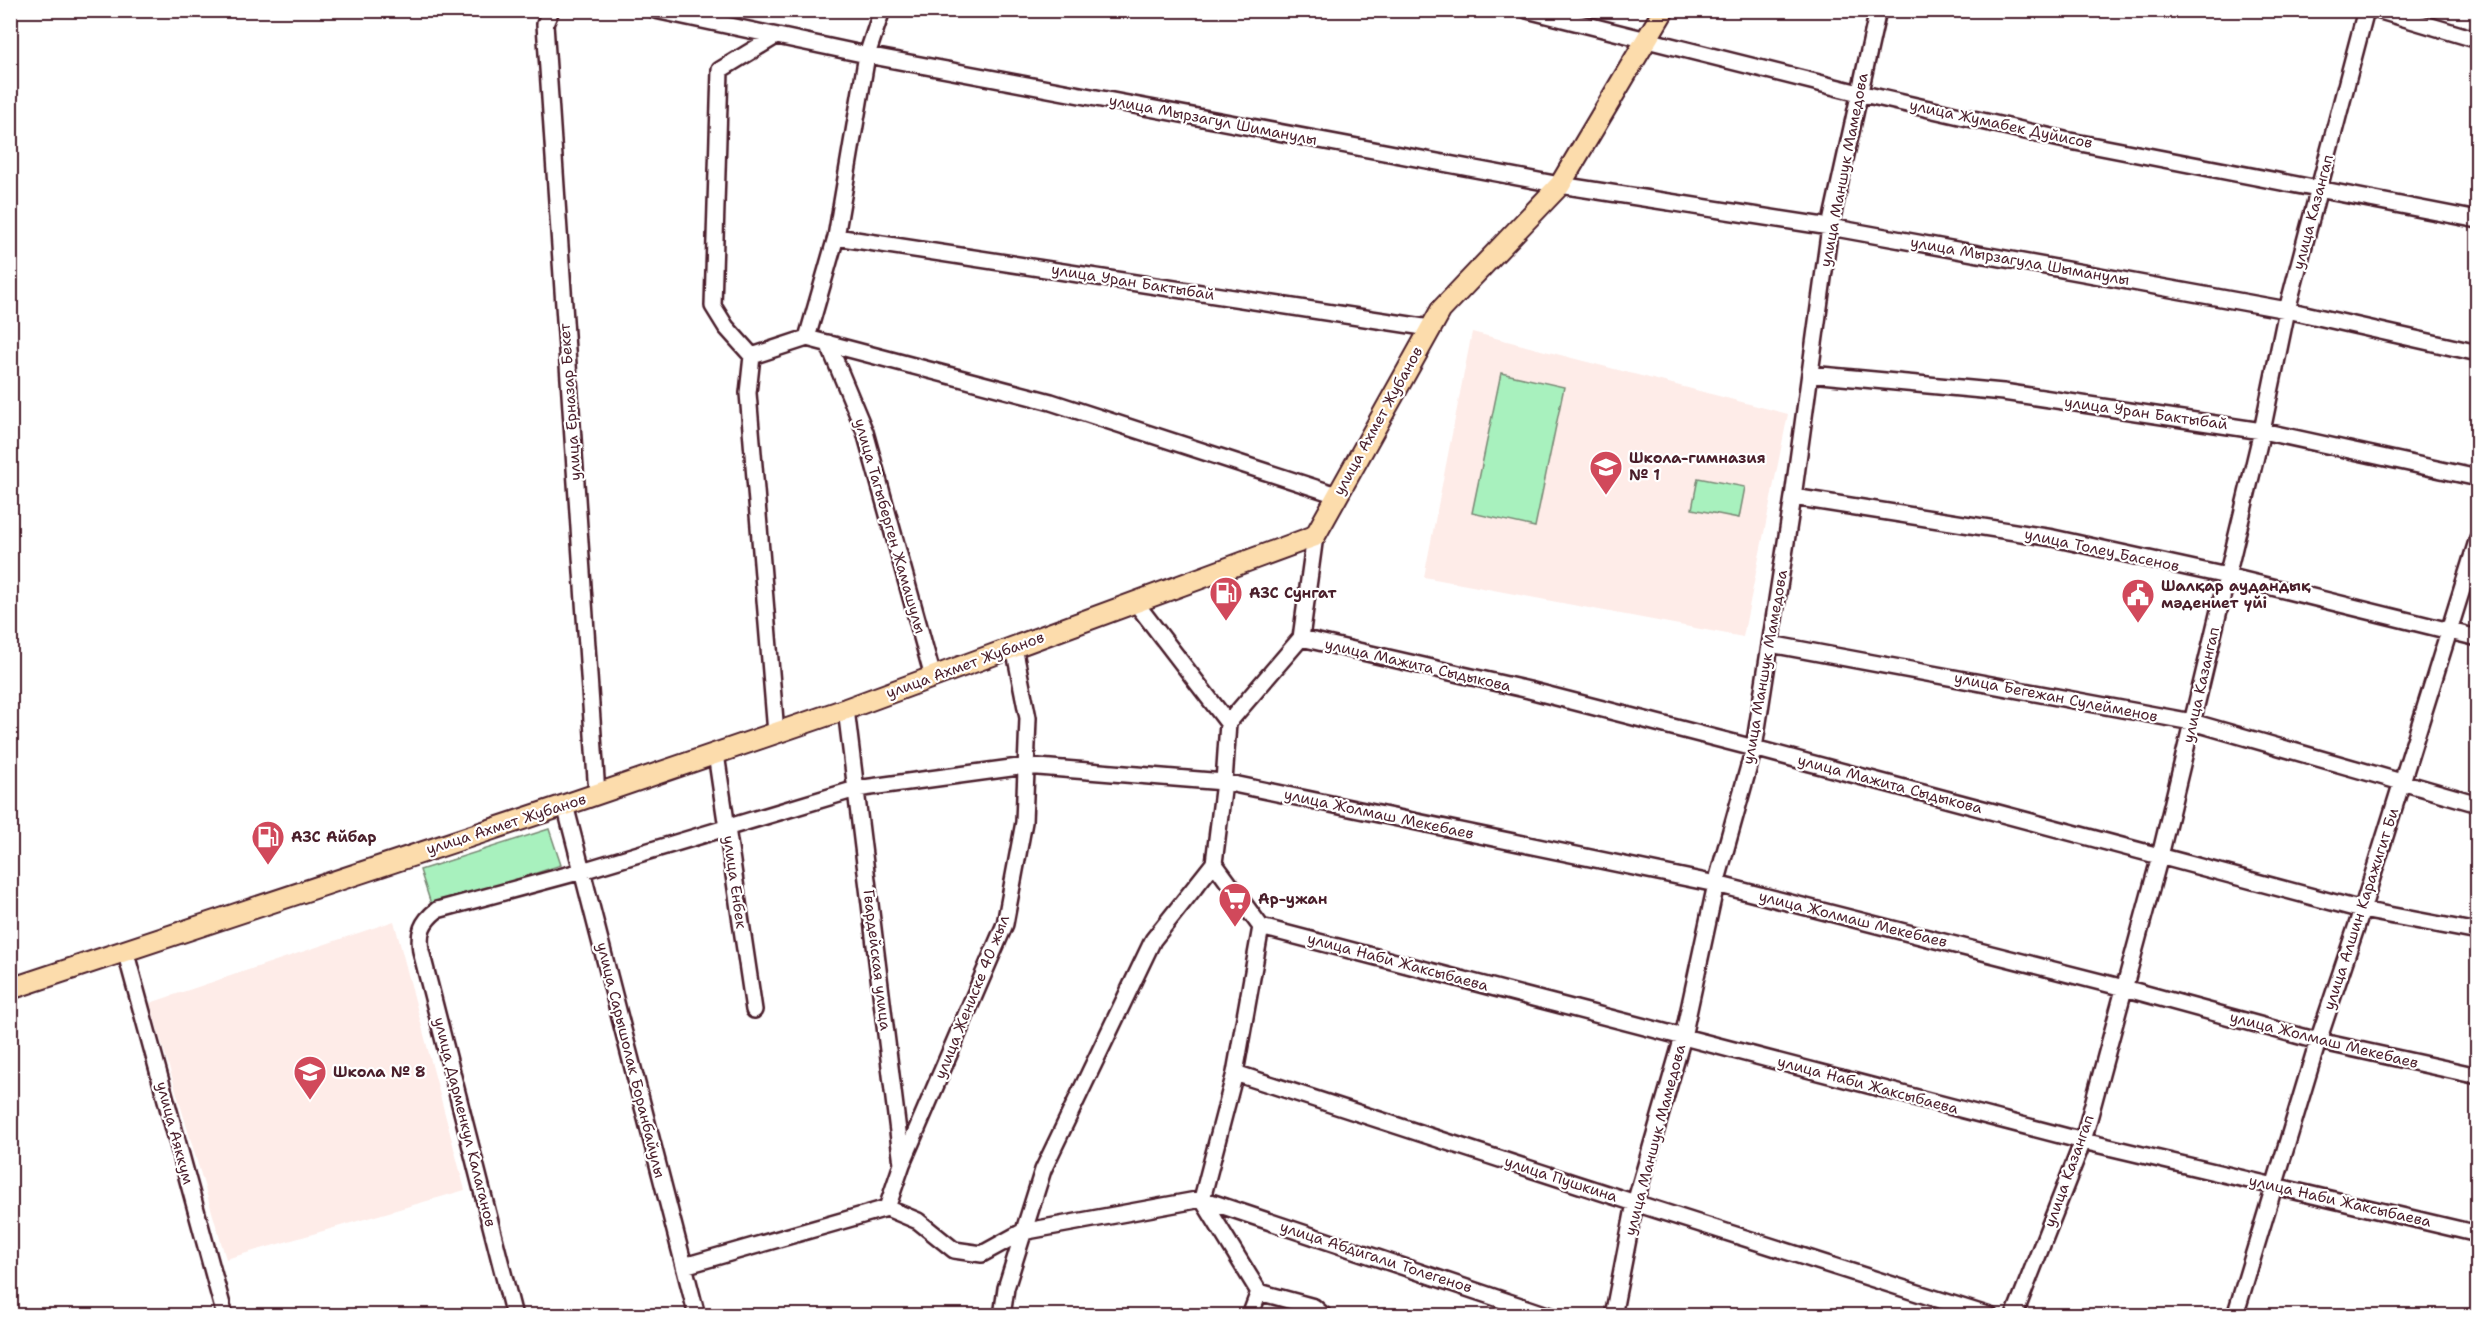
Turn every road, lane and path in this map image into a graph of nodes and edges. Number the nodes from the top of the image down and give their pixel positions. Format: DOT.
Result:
graph roads {
  1 [pos="551,10"];
  2 [pos="656,10"];
  3 [pos="882,10"];
  4 [pos="1527,10"];
  5 [pos="1664,10"];
  6 [pos="1878,10"];
  7 [pos="2366,10"];
  8 [pos="2377,10"];
  9 [pos="776,36"];
  10 [pos="1646,40"];
  11 [pos="2478,40"];
  12 [pos="867,56"];
  13 [pos="1859,93"];
  14 [pos="1560,185"];
  15 [pos="2319,188"];
  16 [pos="2478,220"];
  17 [pos="1830,227"];
  18 [pos="836,237"];
  19 [pos="2287,310"];
  20 [pos="1430,328"];
  21 [pos="807,338"];
  22 [pos="828,343"];
  23 [pos="2478,353"];
  24 [pos="752,356"];
  25 [pos="1810,374"];
  26 [pos="2262,431"];
  27 [pos="2478,478"];
  28 [pos="1337,495"];
  29 [pos="1793,497"];
  30 [pos="1315,536"];
  31 [pos="2478,538"];
  32 [pos="2228,576"];
  33 [pos="1135,602"];
  34 [pos="2449,629"];
  35 [pos="1301,638"];
  36 [pos="2478,638"];
  37 [pos="1770,644"];
  38 [pos="1014,647"];
  39 [pos="933,677"];
  40 [pos="846,709"];
  41 [pos="2192,722"];
  42 [pos="1228,723"];
  43 [pos="776,733"];
  44 [pos="1754,748"];
  45 [pos="716,753"];
  46 [pos="1026,766"];
  47 [pos="1224,782"];
  48 [pos="2401,783"];
  49 [pos="856,789"];
  50 [pos="597,794"];
  51 [pos="2478,804"];
  52 [pos="565,805"];
  53 [pos="727,828"];
  54 [pos="2160,856"];
  55 [pos="1214,863"];
  56 [pos="582,871"];
  57 [pos="1716,884"];
  58 [pos="2362,910"];
  59 [pos="1261,927"];
  60 [pos="421,928"];
  61 [pos="2478,932"];
  62 [pos="125,950"];
  63 [pos="10,988"];
  64 [pos="2124,988"];
  65 [pos="754,1010"];
  66 [pos="1683,1037"];
  67 [pos="2318,1041"];
  68 [pos="1235,1073"];
  69 [pos="2478,1076"];
  70 [pos="2083,1141"];
  71 [pos="902,1164"];
  72 [pos="2274,1186"];
  73 [pos="1202,1199"];
  74 [pos="1635,1203"];
  75 [pos="886,1208"];
  76 [pos="1022,1232"];
  77 [pos="2478,1234"];
  78 [pos="684,1266"];
  79 [pos="1259,1293"];
  80 [pos="225,1316"];
  81 [pos="514,1316"];
  82 [pos="697,1316"];
  83 [pos="1002,1316"];
  84 [pos="1250,1316"];
  85 [pos="1324,1316"];
  86 [pos="1550,1316"];
  87 [pos="1613,1316"];
  88 [pos="1990,1316"];
  89 [pos="2014,1316"];
  90 [pos="2235,1316"];
  1 -- 50 [label="street, улица Ерназар Бекет"];
  2 -- 9 [label="street"];
  3 -- 12 [label="street"];
  4 -- 10 [label="street, улица Жумабек Дуйисов"];
  5 -- 10 [label="main road, улица Ахмет Жубанов"];
  6 -- 13 [label="street, улица Маншук Мамедова"];
  7 -- 15 [label="street, улица Казангап"];
  8 -- 11 [label="street"];
  9 -- 12 [label="street"];
  9 -- 24 [label="street"];
  10 -- 13 [label="street, улица Жумабек Дуйисов"];
  10 -- 14 [label="main road, улица Ахмет Жубанов"];
  12 -- 14 [label="street, улица Мырзагул Шиманулы"];
  12 -- 18 [label="street"];
  13 -- 15 [label="street, улица Жумабек Дуйисов"];
  13 -- 17 [label="street, улица Маншук Мамедова"];
  14 -- 17 [label="street, улица Мырзагула Шыманулы"];
  14 -- 20 [label="main road, улица Ахмет Жубанов"];
  15 -- 16 [label="street, улица Жумабек Дуйисов"];
  15 -- 19 [label="street, улица Казангап"];
  17 -- 19 [label="street, улица Мырзагула Шыманулы"];
  17 -- 25 [label="street, улица Маншук Мамедова"];
  18 -- 20 [label="street, улица Уран Бактыбай"];
  18 -- 21 [label="street"];
  19 -- 23 [label="street, улица Мырзагула Шыманулы"];
  19 -- 26 [label="street, улица Казангап"];
  20 -- 28 [label="main road, улица Ахмет Жубанов"];
  21 -- 22 [label="street"];
  21 -- 24 [label="street"];
  22 -- 28 [label="street"];
  22 -- 39 [label="street, улица Тагыберген Жамашулы"];
  24 -- 43 [label="street"];
  25 -- 26 [label="street, улица Уран Бактыбай"];
  25 -- 29 [label="street, улица Маншук Мамедова"];
  26 -- 27 [label="street, улица Уран Бактыбай"];
  26 -- 32 [label="street, улица Казангап"];
  28 -- 30 [label="main road, улица Ахмет Жубанов"];
  29 -- 32 [label="street, улица Толеу Басенов"];
  29 -- 37 [label="street, улица Маншук Мамедова"];
  30 -- 33 [label="main road, улица Ахмет Жубанов"];
  30 -- 35 [label="street"];
  31 -- 34 [label="street, улица Алшин Каражигит Би"];
  32 -- 34 [label="street, улица Толеу Басенов"];
  32 -- 41 [label="street, улица Казангап"];
  33 -- 38 [label="main road, улица Ахмет Жубанов"];
  33 -- 42 [label="street"];
  34 -- 36 [label="street, улица Толеу Басенов"];
  34 -- 48 [label="street, улица Алшин Каражигит Би"];
  35 -- 42 [label="street"];
  35 -- 44 [label="street, улица Мажита Сыдыкова"];
  37 -- 41 [label="street, улица Бегежан Сулейменов"];
  37 -- 44 [label="street, улица Маншук Мамедова"];
  38 -- 39 [label="main road, улица Ахмет Жубанов"];
  38 -- 46 [label="street, улица Жениске 40 жыл"];
  39 -- 40 [label="main road, улица Ахмет Жубанов"];
  40 -- 43 [label="main road, улица Ахмет Жубанов"];
  40 -- 49 [label="street, Гвардейская улица"];
  41 -- 48 [label="street, улица Бегежан Сулейменов"];
  41 -- 54 [label="street, улица Казангап"];
  42 -- 47 [label="street"];
  43 -- 45 [label="main road, улица Ахмет Жубанов"];
  44 -- 54 [label="street, улица Мажита Сыдыкова"];
  44 -- 57 [label="street, улица Маншук Мамедова"];
  45 -- 50 [label="main road, улица Ахмет Жубанов"];
  45 -- 53 [label="street, улица Енбек"];
  46 -- 47 [label="street, улица Жолмаш Мекебаев"];
  46 -- 49 [label="street, улица Жолмаш Мекебаев"];
  46 -- 71 [label="street, улица Жениске 40 жыл"];
  47 -- 55 [label="street"];
  47 -- 57 [label="street, улица Жолмаш Мекебаев"];
  48 -- 51 [label="street, улица Бегежан Сулейменов"];
  48 -- 58 [label="street, улица Алшин Каражигит Би"];
  49 -- 53 [label="street, улица Жолмаш Мекебаев"];
  49 -- 71 [label="street, Гвардейская улица"];
  50 -- 52 [label="main road, улица Ахмет Жубанов"];
  52 -- 56 [label="street, улица Сарышолак Боранбайулы"];
  52 -- 62 [label="main road, улица Ахмет Жубанов"];
  53 -- 56 [label="street, улица Жолмаш Мекебаев"];
  53 -- 65 [label="street, улица Енбек"];
  54 -- 58 [label="street, улица Мажита Сыдыкова"];
  54 -- 64 [label="street, улица Казангап"];
  55 -- 59 [label="street"];
  55 -- 76 [label="street"];
  56 -- 60 [label="street, улица Жолмаш Мекебаев"];
  56 -- 78 [label="street, улица Сарышолак Боранбайулы"];
  57 -- 64 [label="street, улица Жолмаш Мекебаев"];
  57 -- 66 [label="street, улица Маншук Мамедова"];
  58 -- 61 [label="street, улица Мажита Сыдыкова"];
  58 -- 67 [label="street, улица Алшин Каражигит Би"];
  59 -- 66 [label="street, улица Наби Жаксыбаева"];
  59 -- 68 [label="street"];
  60 -- 81 [label="street, улица Дарменкул Калаганов"];
  62 -- 63 [label="main road, улица Ахмет Жубанов"];
  62 -- 80 [label="street, улица Аяккум"];
  64 -- 67 [label="street, улица Жолмаш Мекебаев"];
  64 -- 70 [label="street, улица Казангап"];
  66 -- 70 [label="street, улица Наби Жаксыбаева"];
  66 -- 74 [label="street, улица Маншук Мамедова"];
  67 -- 69 [label="street, улица Жолмаш Мекебаев"];
  67 -- 72 [label="street, улица Алшин Каражигит Би"];
  68 -- 73 [label="street"];
  68 -- 74 [label="street, улица Пушкина"];
  70 -- 72 [label="street, улица Наби Жаксыбаева"];
  70 -- 89 [label="street, улица Казангап"];
  71 -- 75 [label="street, Гвардейская улица"];
  72 -- 77 [label="street, улица Наби Жаксыбаева"];
  72 -- 90 [label="street, улица Алшин Каражигит Би"];
  73 -- 76 [label="street"];
  73 -- 79 [label="street"];
  73 -- 86 [label="street, улица Абдигали Толегенов"];
  74 -- 87 [label="street, улица Маншук Мамедова"];
  74 -- 88 [label="street, улица Пушкина"];
  75 -- 76 [label="street"];
  75 -- 78 [label="street"];
  76 -- 83 [label="street"];
  78 -- 82 [label="street, улица Сарышолак Боранбайулы"];
  79 -- 84 [label="street"];
  79 -- 85 [label="street"];
}
